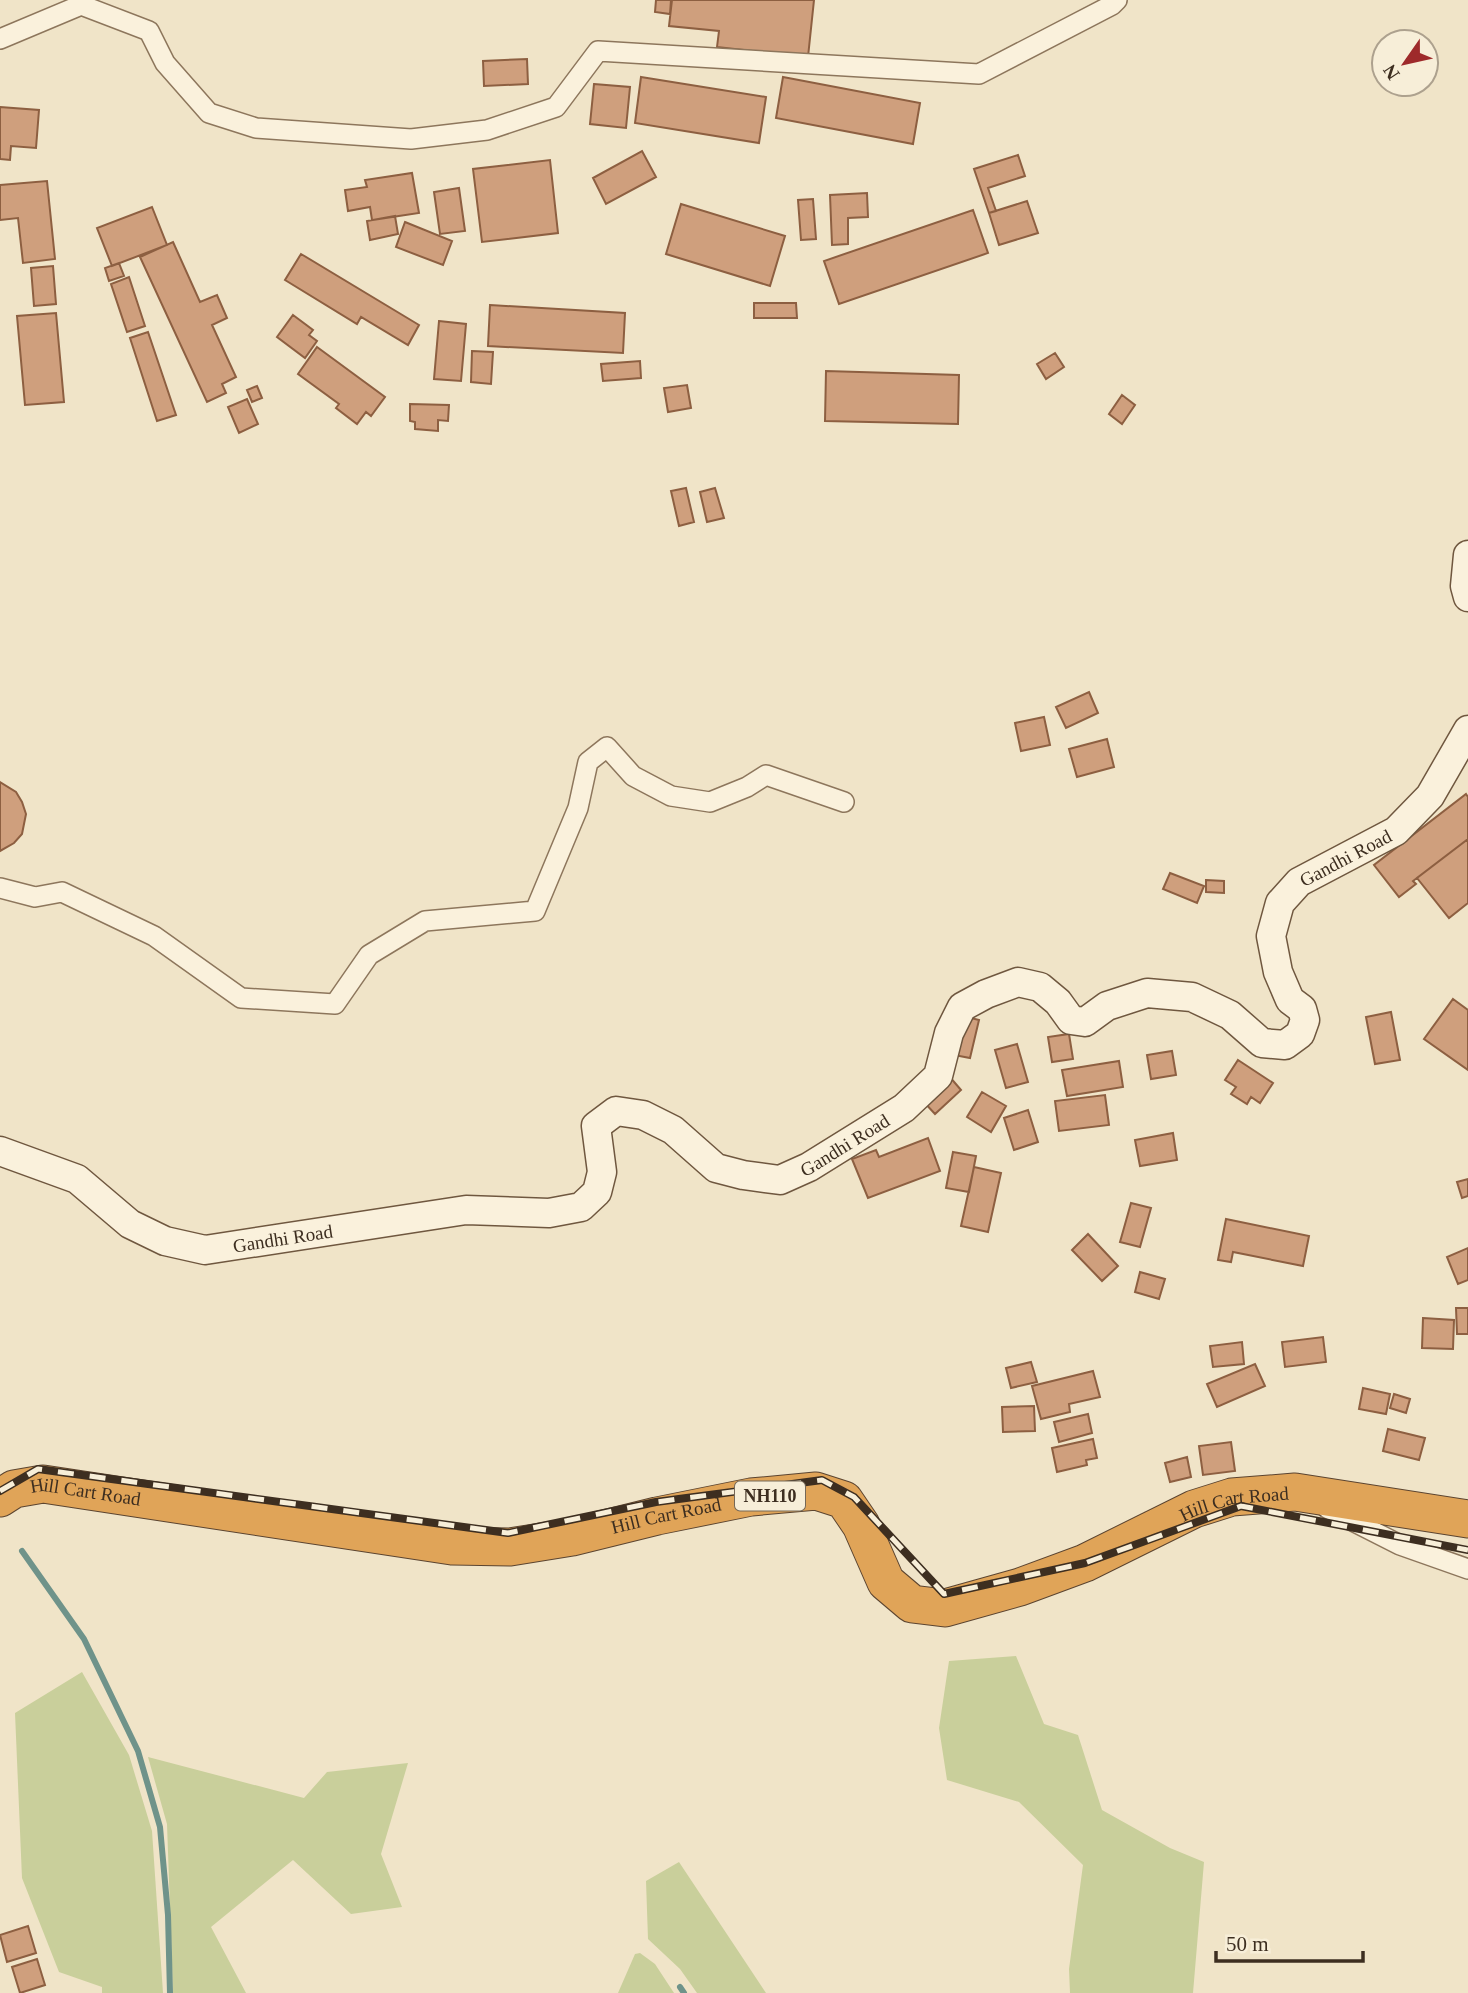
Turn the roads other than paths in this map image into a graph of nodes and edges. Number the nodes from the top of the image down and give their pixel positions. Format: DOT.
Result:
graph roads {
  1 [pos="1117,0"];
  2 [pos="0,39"];
  3 [pos="1468,555"];
  4 [pos="1468,597"];
  5 [pos="1468,730"];
  6 [pos="844,802"];
  7 [pos="0,888"];
  8 [pos="0,1151"];
  9 [pos="1295,1492"];
  10 [pos="0,1498"];
  11 [pos="1468,1518"];
  12 [pos="1468,1569"];
  1 -- 2 [label="street"];
  3 -- 4 [label="main road"];
  5 -- 8 [label="main road, Gandhi Road"];
  6 -- 7 [label="street"];
  9 -- 10 [label="highway, Hill Cart Road / NH110"];
  9 -- 11 [label="highway, Hill Cart Road / NH110"];
  9 -- 12 [label="street"];
}
